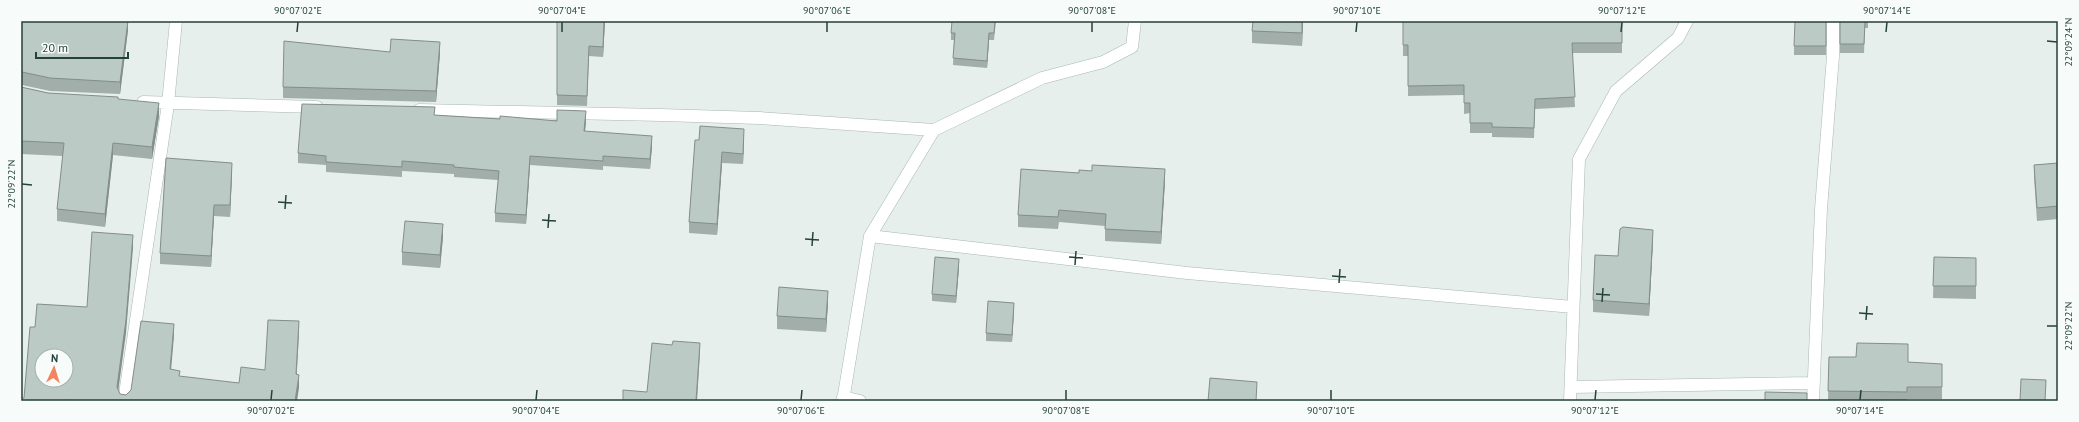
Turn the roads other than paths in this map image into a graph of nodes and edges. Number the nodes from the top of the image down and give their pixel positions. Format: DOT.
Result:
graph roads {
  1 [pos="176,21"];
  2 [pos="1135,21"];
  3 [pos="1687,21"];
  4 [pos="1833,21"];
  5 [pos="129,102"];
  6 [pos="168,104"];
  7 [pos="332,108"];
  8 [pos="410,110"];
  9 [pos="934,130"];
  10 [pos="870,236"];
  11 [pos="1573,307"];
  12 [pos="1814,383"];
  13 [pos="1571,387"];
  14 [pos="843,399"];
  15 [pos="124,401"];
  16 [pos="860,401"];
  17 [pos="1570,401"];
  18 [pos="1813,401"];
  1 -- 6 [label="street"];
  2 -- 9 [label="street"];
  3 -- 11 [label="street"];
  4 -- 12 [label="street"];
  5 -- 6 [label="street"];
  6 -- 7 [label="street"];
  6 -- 15 [label="street"];
  8 -- 9 [label="street"];
  9 -- 10 [label="street"];
  10 -- 11 [label="street"];
  10 -- 14 [label="street"];
  11 -- 13 [label="street"];
  12 -- 13 [label="street"];
  12 -- 18 [label="street"];
  13 -- 17 [label="street"];
  14 -- 16 [label="street"];
}
